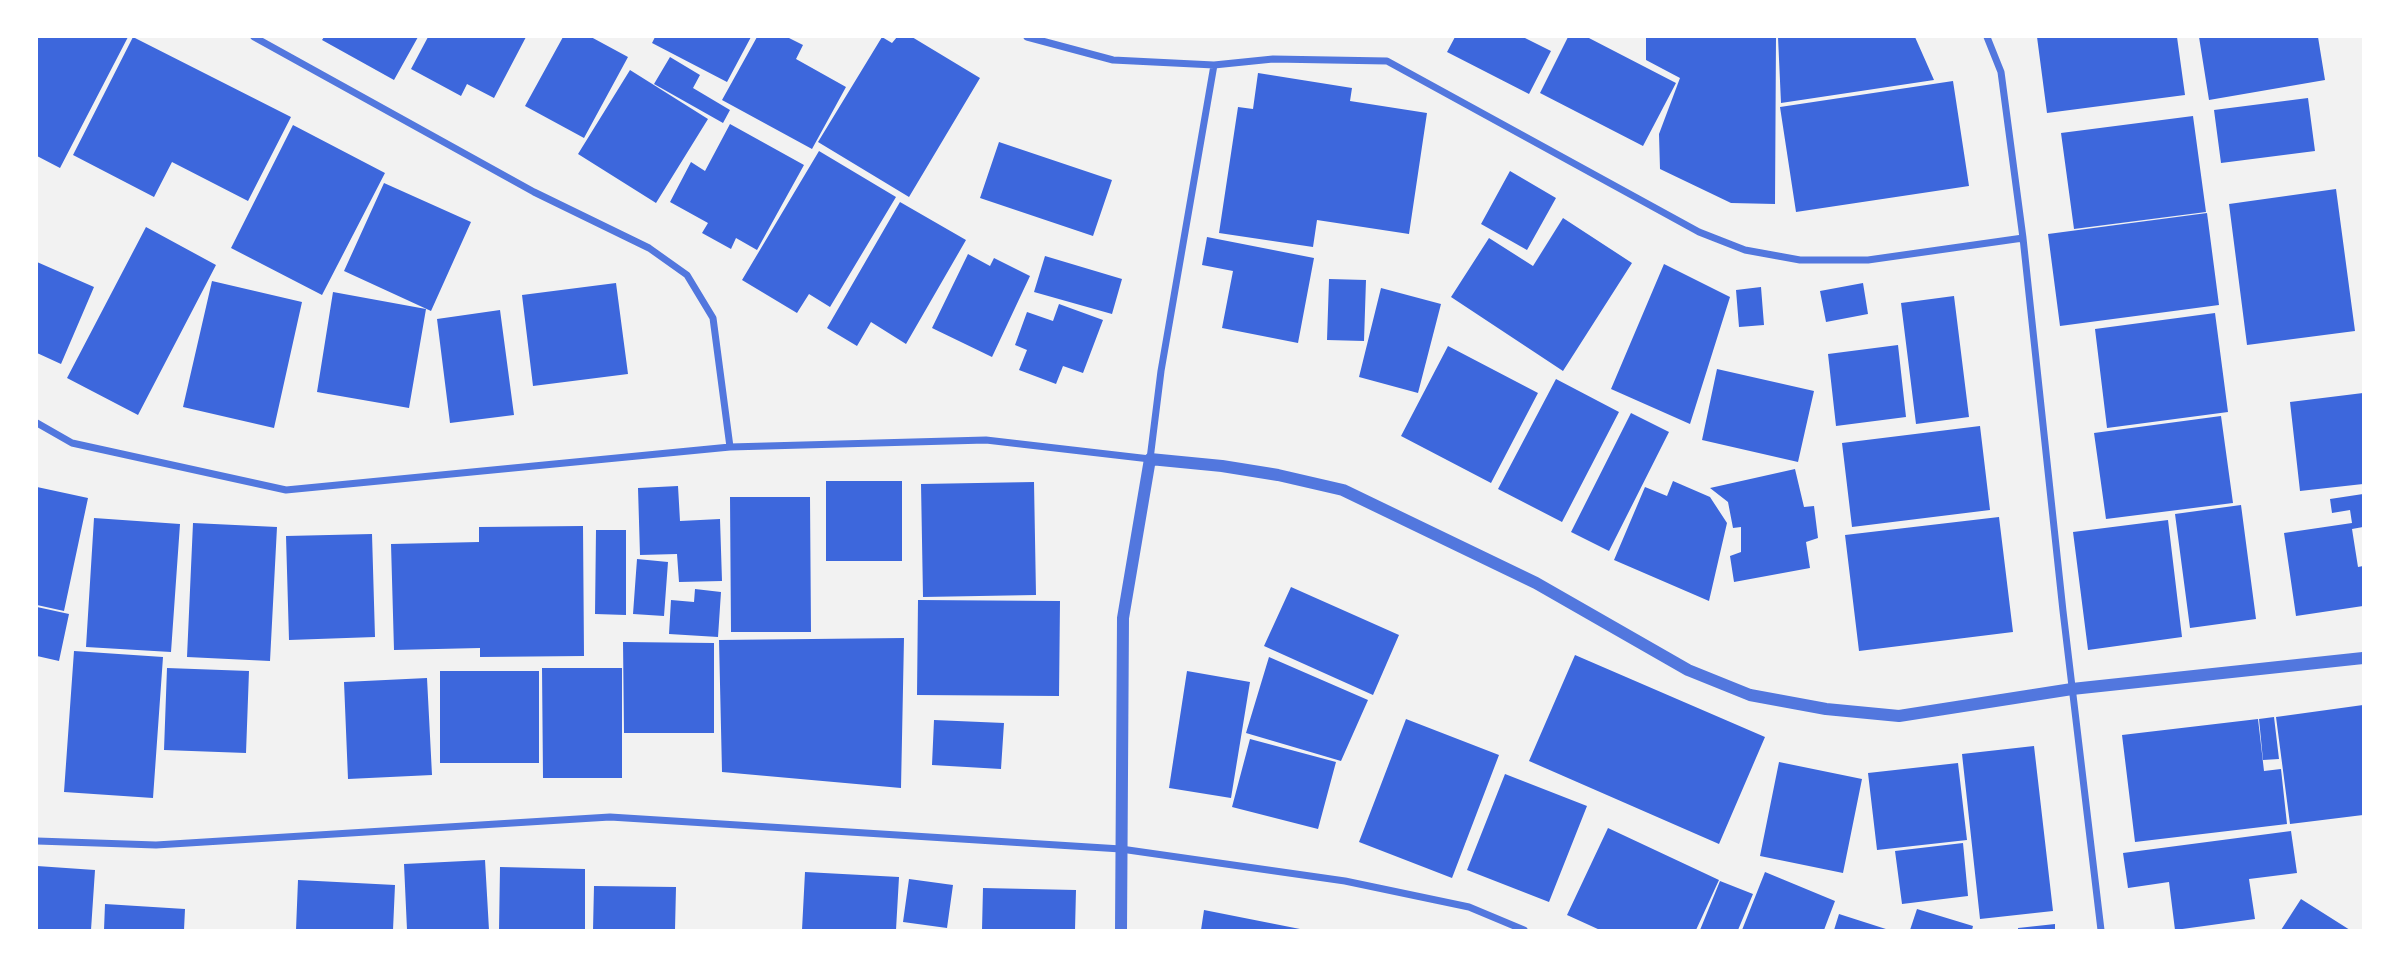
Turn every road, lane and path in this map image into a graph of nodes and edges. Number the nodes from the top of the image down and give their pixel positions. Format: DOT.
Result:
graph roads {
  1 [pos="254,37"];
  2 [pos="1027,37"];
  3 [pos="1987,37"];
  4 [pos="1214,65"];
  5 [pos="2023,238"];
  6 [pos="37,422"];
  7 [pos="730,447"];
  8 [pos="1150,459"];
  9 [pos="2363,658"];
  10 [pos="2072,689"];
  11 [pos="37,841"];
  12 [pos="1121,849"];
  13 [pos="1121,930"];
  14 [pos="1524,930"];
  15 [pos="2101,930"];
  1 -- 7 [label="street"];
  2 -- 4 [label="street"];
  3 -- 5 [label="street"];
  4 -- 5 [label="street"];
  4 -- 8 [label="street"];
  5 -- 10 [label="street"];
  6 -- 7 [label="street"];
  7 -- 8 [label="street"];
  8 -- 10 [label="street"];
  8 -- 12 [label="street"];
  9 -- 10 [label="street"];
  10 -- 15 [label="street"];
  11 -- 12 [label="street"];
  12 -- 13 [label="street"];
  12 -- 14 [label="street"];
}
